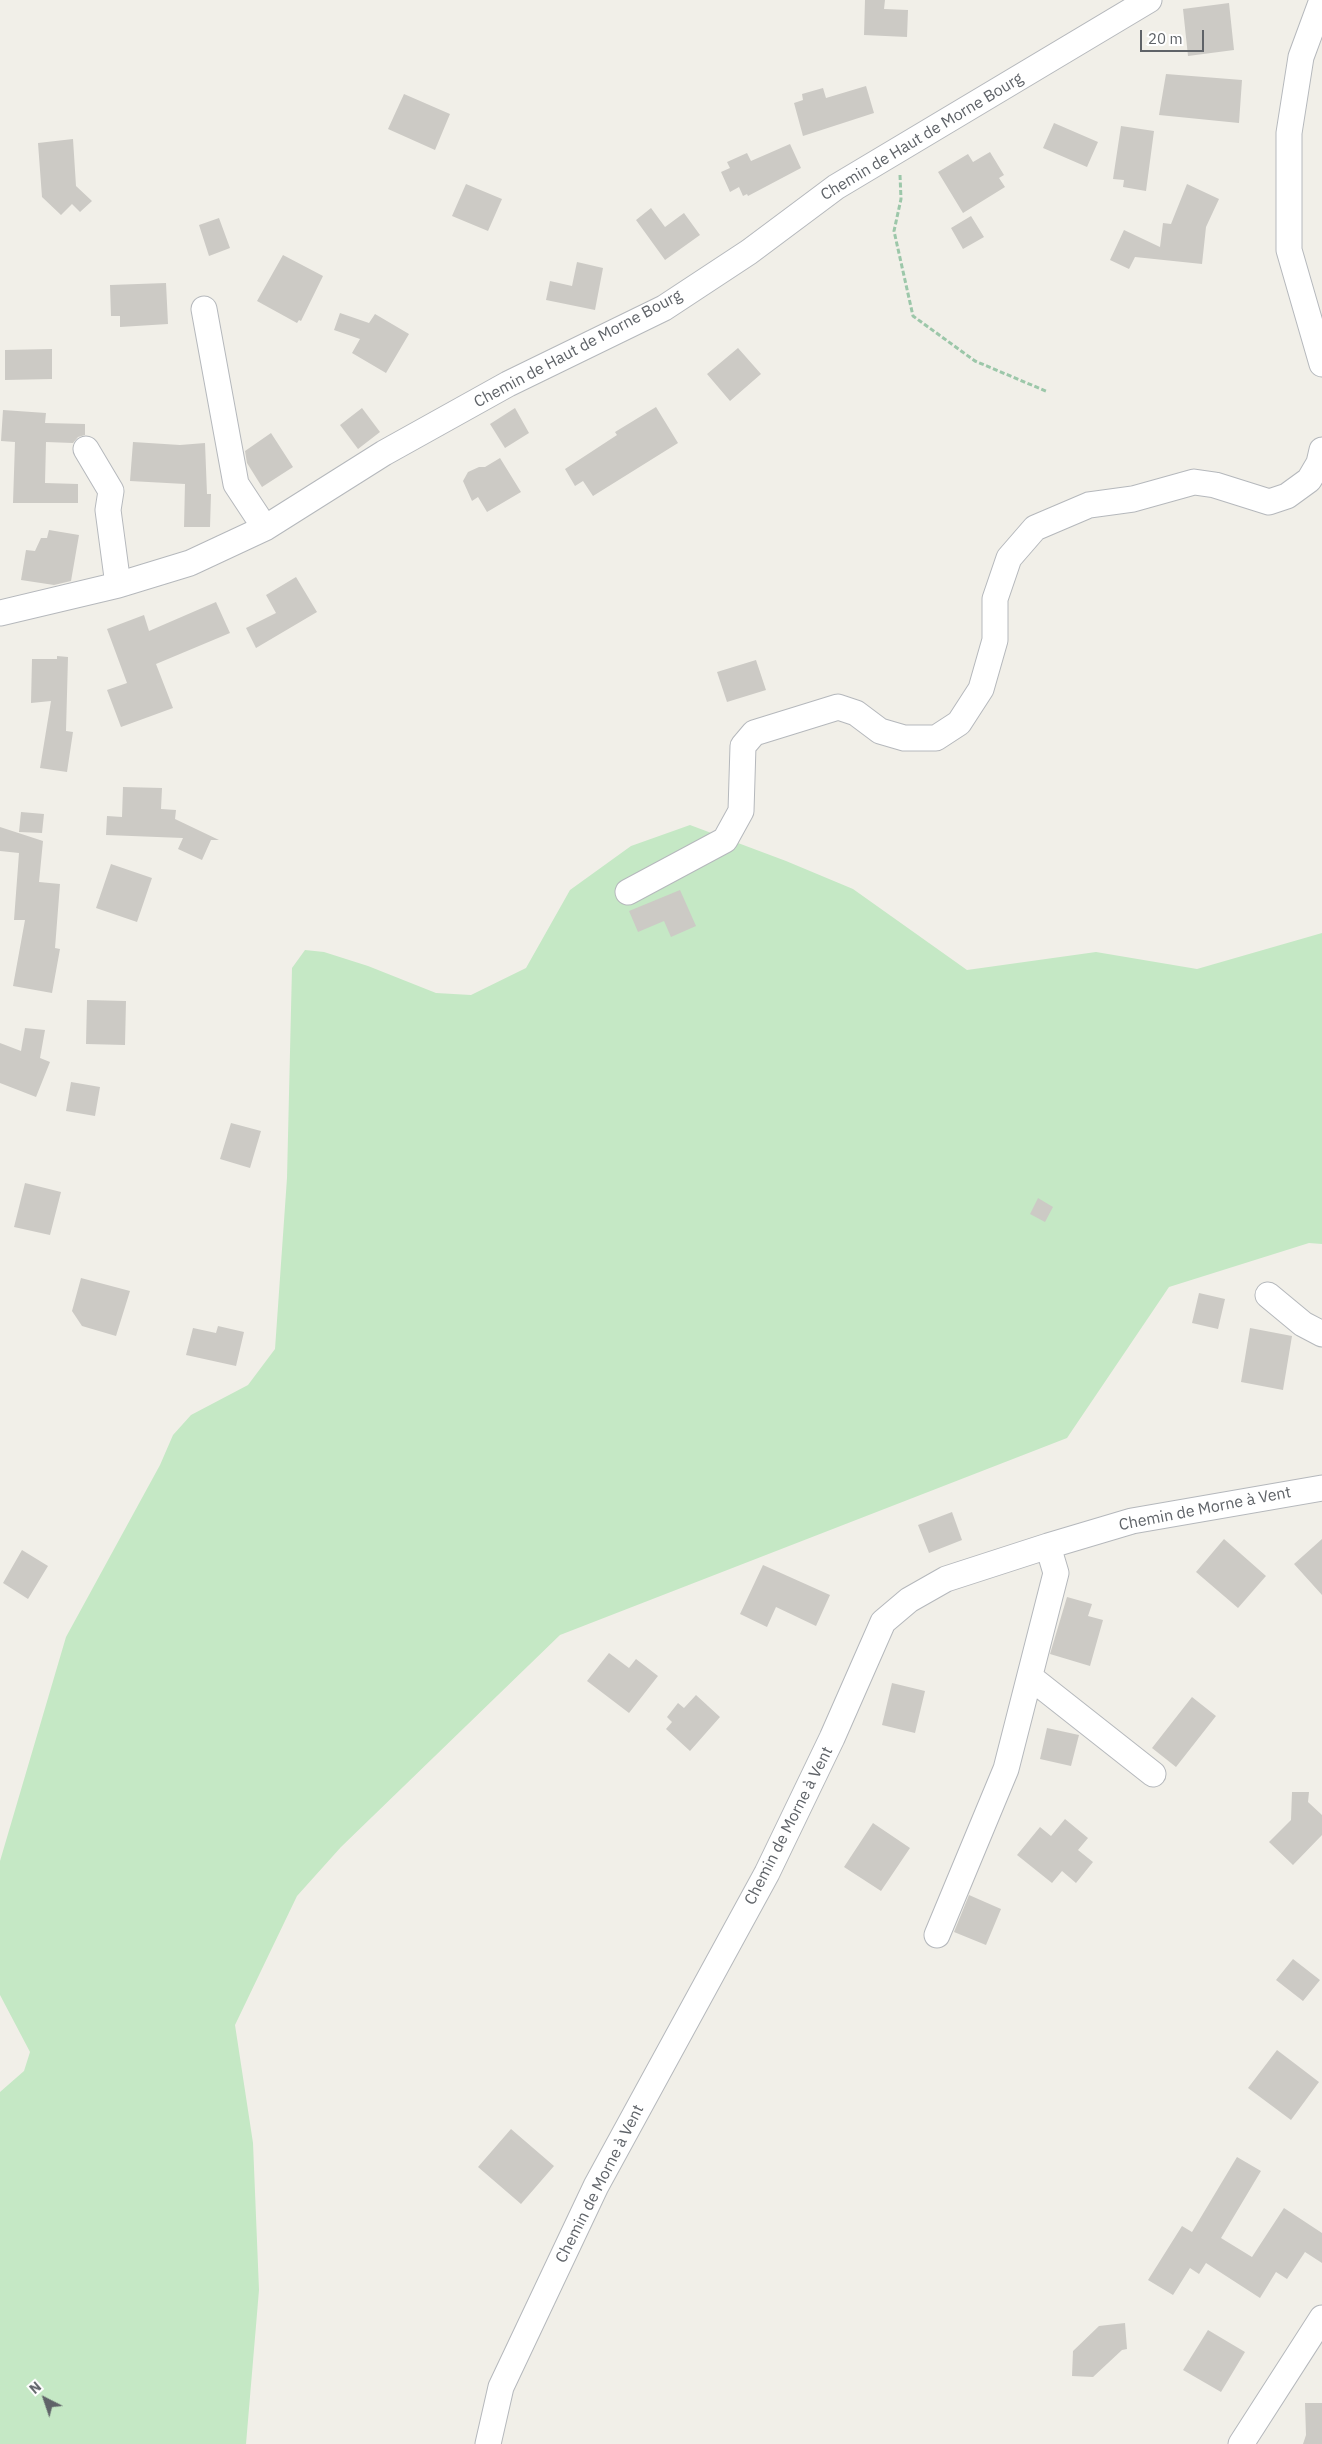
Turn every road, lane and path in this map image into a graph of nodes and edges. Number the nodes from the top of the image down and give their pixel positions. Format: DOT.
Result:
graph roads {
  1 [pos="1149,0"];
  2 [pos="1322,0"];
  3 [pos="892,154"];
  4 [pos="204,309"];
  5 [pos="1322,364"];
  6 [pos="1048,392"];
  7 [pos="86,449"];
  8 [pos="1322,450"];
  9 [pos="265,528"];
  10 [pos="118,585"];
  11 [pos="0,613"];
  12 [pos="628,892"];
  13 [pos="1268,1295"];
  14 [pos="1322,1334"];
  15 [pos="1322,1488"];
  16 [pos="1048,1546"];
  17 [pos="1030,1677"];
  18 [pos="1153,1774"];
  19 [pos="936,1935"];
  20 [pos="1322,2318"];
  21 [pos="488,2444"];
  22 [pos="1241,2444"];
  1 -- 3 [label="street, Chemin de Haut de Morne Bourg"];
  2 -- 5 [label="street"];
  3 -- 6 [label="path"];
  3 -- 9 [label="street, Chemin de Haut de Morne Bourg"];
  4 -- 9 [label="street"];
  7 -- 10 [label="street"];
  8 -- 12 [label="street"];
  9 -- 10 [label="street, Chemin de Haut de Morne Bourg"];
  10 -- 11 [label="street, Chemin de Haut de Morne Bourg"];
  13 -- 14 [label="street"];
  15 -- 16 [label="street, Chemin de Morne à Vent"];
  16 -- 17 [label="street"];
  16 -- 21 [label="street, Chemin de Morne à Vent"];
  17 -- 18 [label="street"];
  17 -- 19 [label="street"];
  20 -- 22 [label="street"];
}
